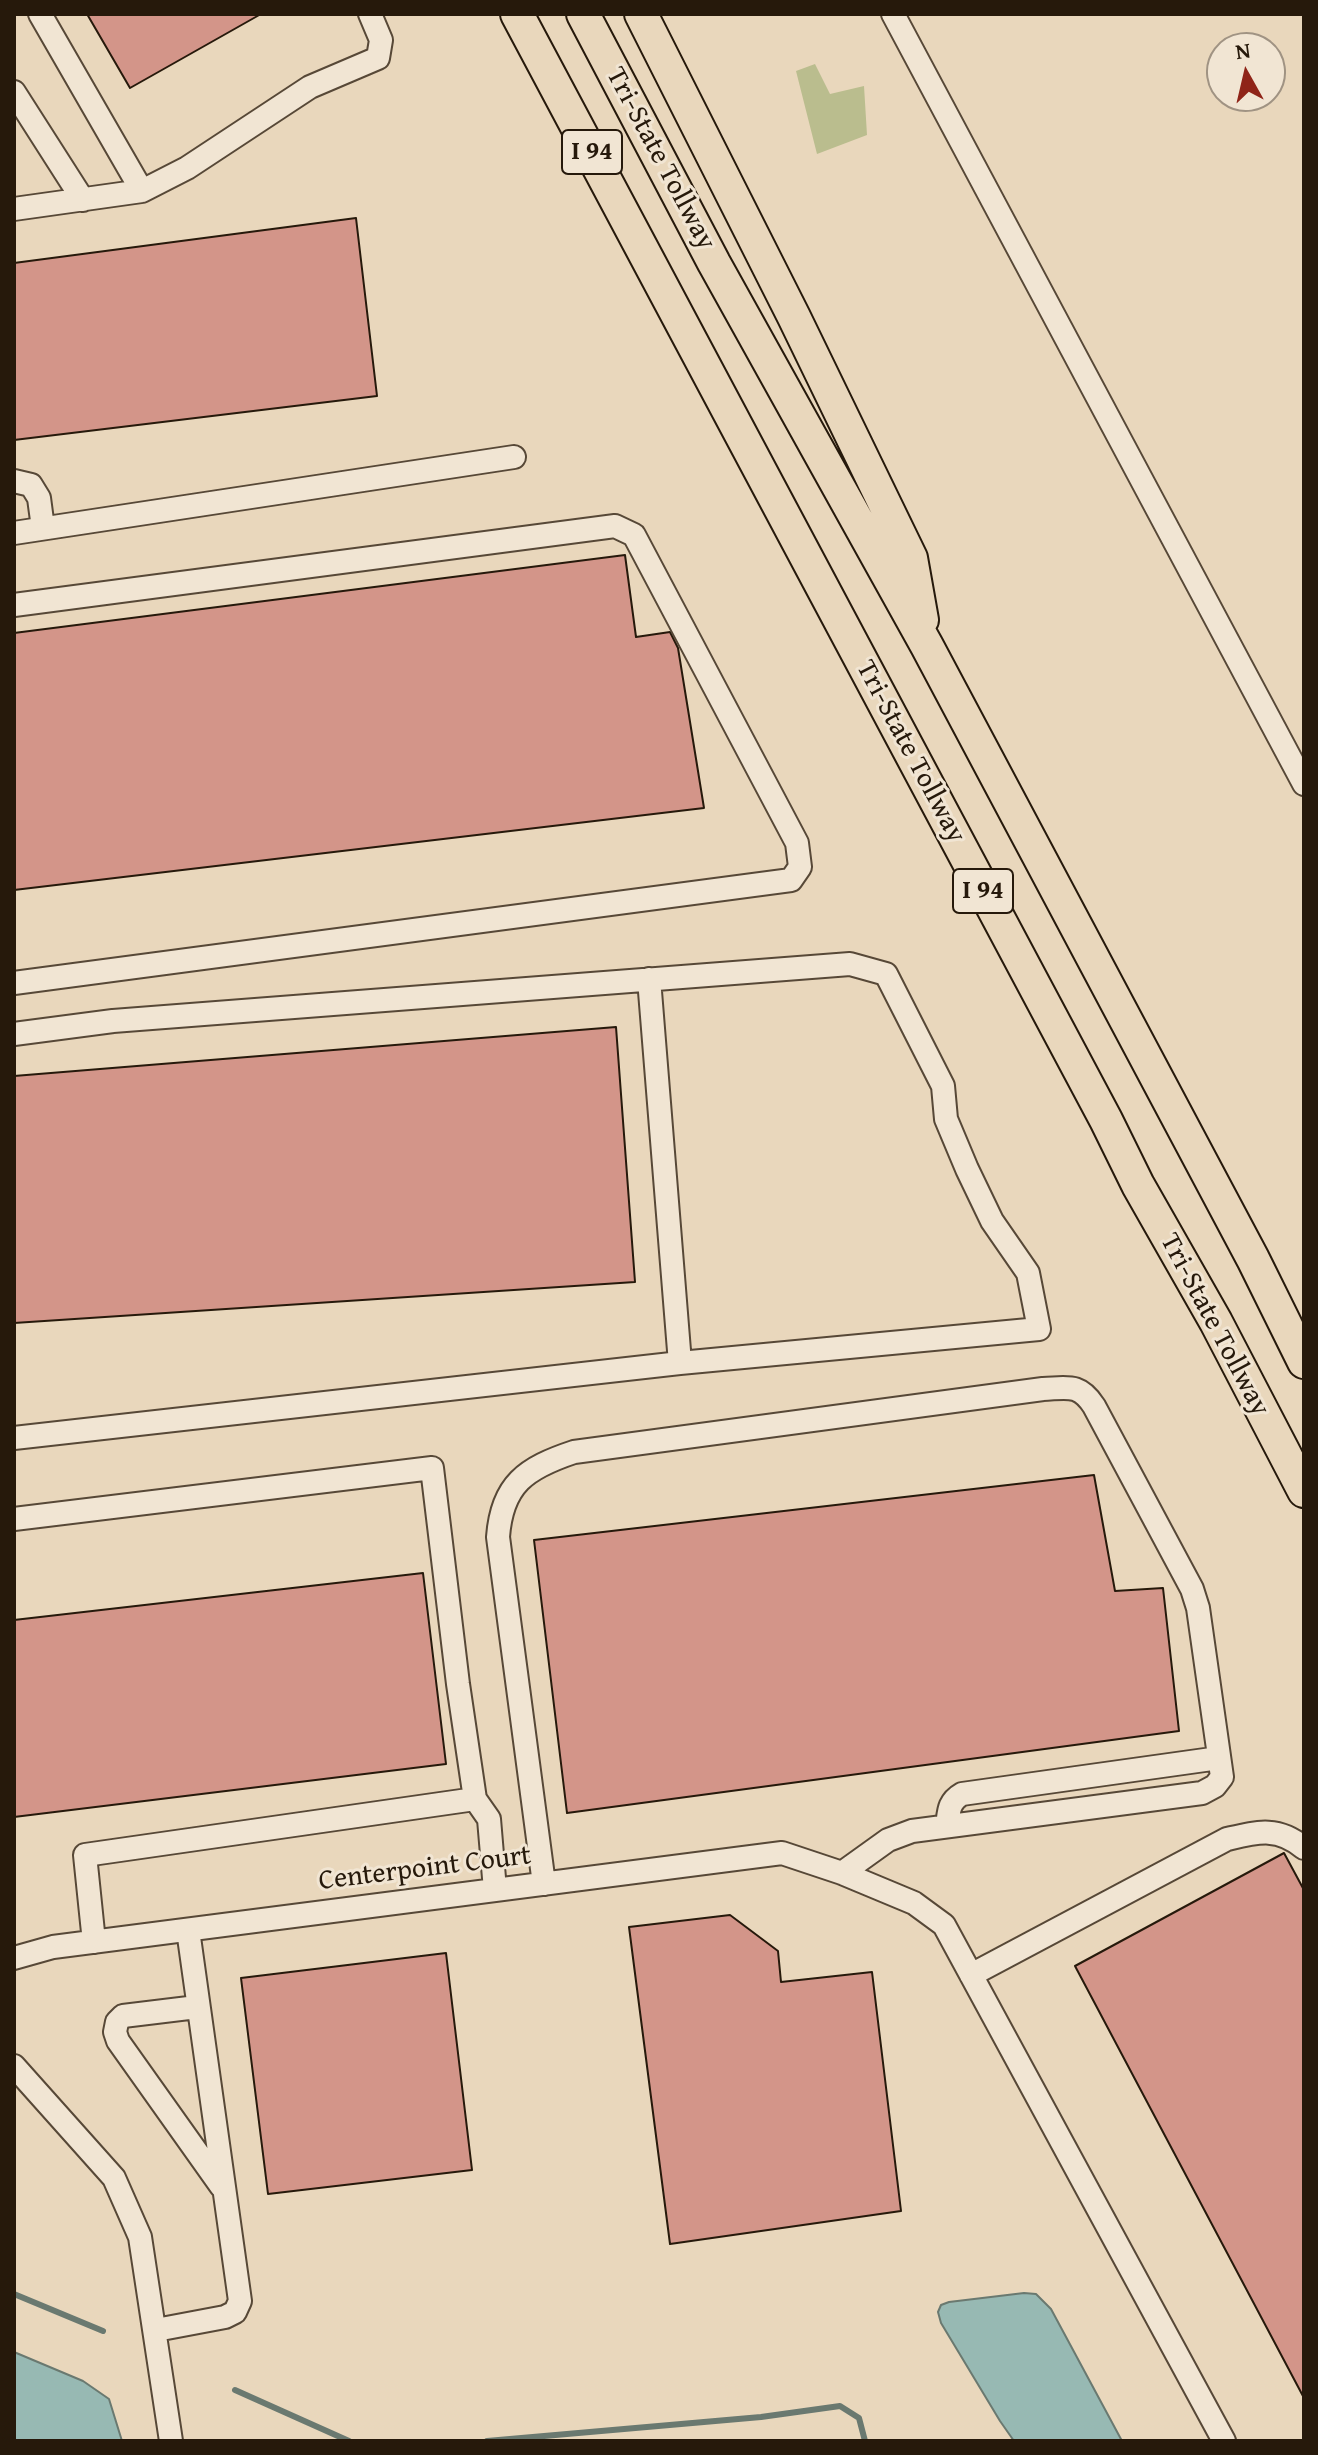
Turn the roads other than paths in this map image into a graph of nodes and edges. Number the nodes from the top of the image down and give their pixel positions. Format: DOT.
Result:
graph roads {
  1 [pos="40,14"];
  2 [pos="370,14"];
  3 [pos="517,14"];
  4 [pos="583,14"];
  5 [pos="641,14"];
  6 [pos="893,14"];
  7 [pos="14,92"];
  8 [pos="142,191"];
  9 [pos="83,200"];
  10 [pos="14,209"];
  11 [pos="514,457"];
  12 [pos="14,481"];
  13 [pos="43,528"];
  14 [pos="14,533"];
  15 [pos="14,605"];
  16 [pos="927,646"];
  17 [pos="1304,784"];
  18 [pos="649,979"];
  19 [pos="14,983"];
  20 [pos="14,1034"];
  21 [pos="1304,1362"];
  22 [pos="680,1363"];
  23 [pos="14,1438"];
  24 [pos="1304,1491"];
  25 [pos="14,1519"];
  26 [pos="1219,1758"];
  27 [pos="1106,1774"];
  28 [pos="475,1799"];
  29 [pos="1111,1805"];
  30 [pos="947,1826"];
  31 [pos="1304,1848"];
  32 [pos="842,1873"];
  33 [pos="544,1884"];
  34 [pos="495,1890"];
  35 [pos="188,1930"];
  36 [pos="94,1942"];
  37 [pos="14,1958"];
  38 [pos="971,1975"];
  39 [pos="197,2007"];
  40 [pos="14,2066"];
  41 [pos="224,2190"];
  42 [pos="156,2330"];
  43 [pos="171,2441"];
  44 [pos="1224,2441"];
  1 -- 8 [label="street"];
  2 -- 8 [label="street"];
  3 -- 24 [label="highway, Tri-State Tollway / I 94"];
  4 -- 16 [label="highway, Tri-State Tollway / I 94"];
  5 -- 16 [label="highway"];
  6 -- 17 [label="street"];
  7 -- 9 [label="street"];
  8 -- 9 [label="street"];
  9 -- 10 [label="street"];
  11 -- 13 [label="street"];
  12 -- 13 [label="street"];
  13 -- 14 [label="street"];
  15 -- 19 [label="street"];
  16 -- 21 [label="highway, Tri-State Tollway / I 94"];
  18 -- 20 [label="street"];
  18 -- 22 [label="street"];
  18 -- 22 [label="street"];
  22 -- 23 [label="street"];
  25 -- 28 [label="street"];
  26 -- 27 [label="street"];
  26 -- 29 [label="street"];
  26 -- 33 [label="street"];
  27 -- 29 [label="street"];
  27 -- 30 [label="street"];
  28 -- 34 [label="street"];
  28 -- 36 [label="street"];
  29 -- 30 [label="street"];
  30 -- 32 [label="street"];
  31 -- 38 [label="street"];
  32 -- 33 [label="street, Centerpoint Court"];
  32 -- 38 [label="street, Centerpoint Court"];
  33 -- 34 [label="street, Centerpoint Court"];
  34 -- 35 [label="street, Centerpoint Court"];
  35 -- 36 [label="street, Centerpoint Court"];
  35 -- 39 [label="street"];
  36 -- 37 [label="street, Centerpoint Court"];
  38 -- 44 [label="street, Centerpoint Court"];
  39 -- 41 [label="street"];
  39 -- 41 [label="street"];
  40 -- 42 [label="street"];
  41 -- 42 [label="street"];
  42 -- 43 [label="street"];
}
